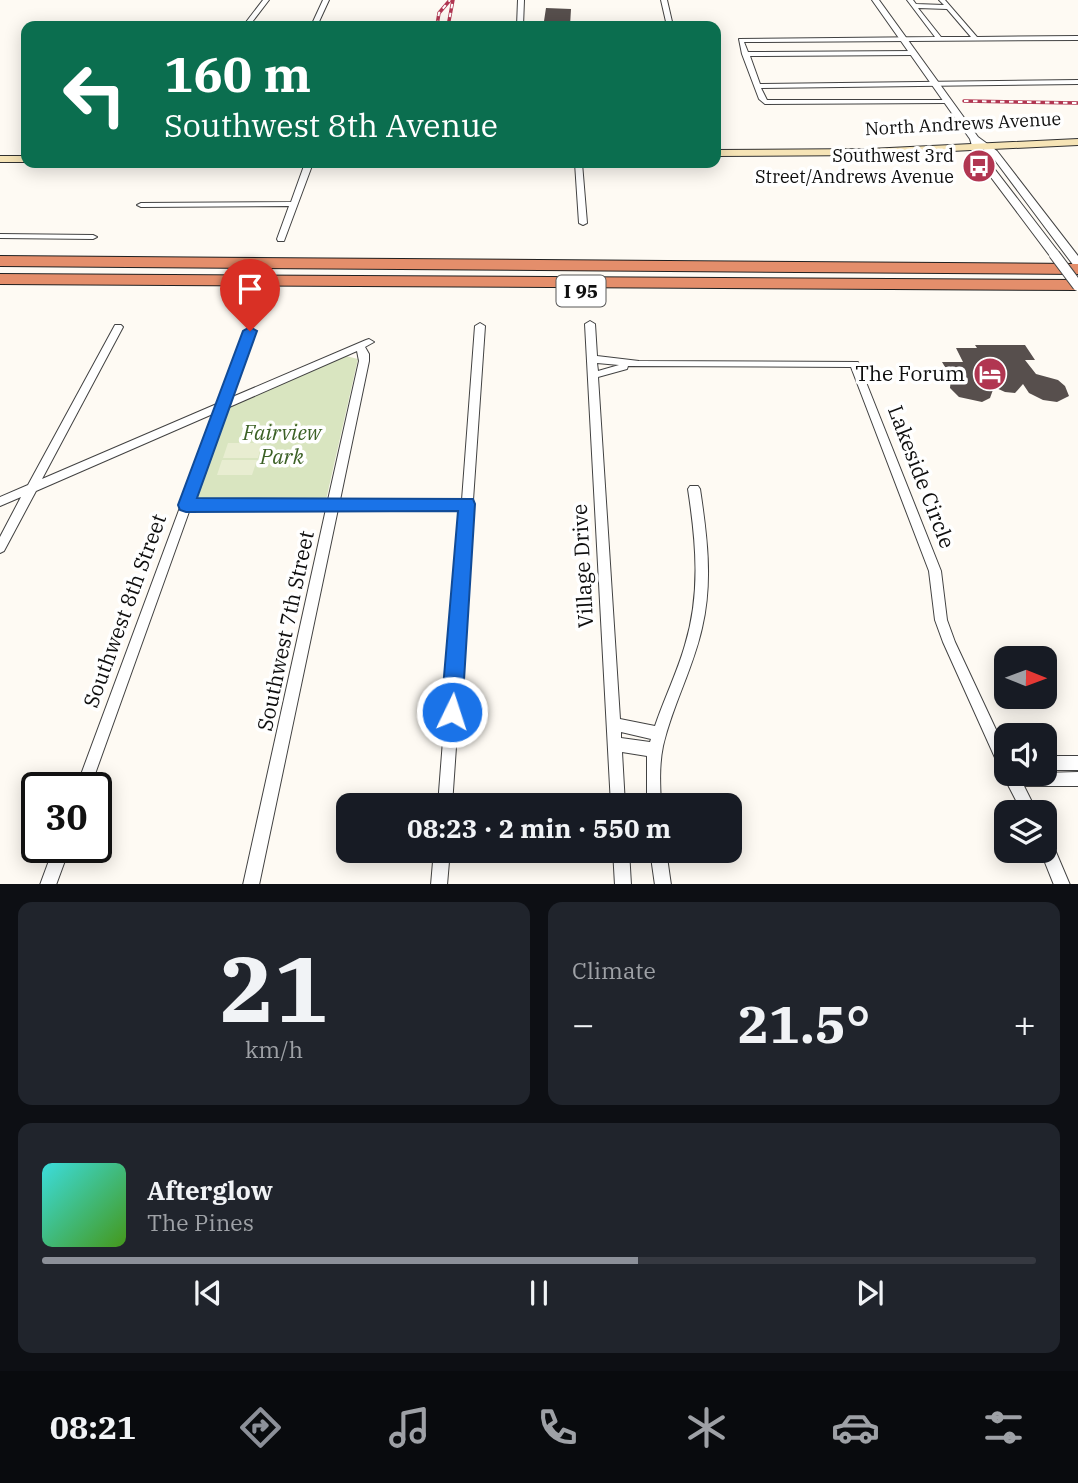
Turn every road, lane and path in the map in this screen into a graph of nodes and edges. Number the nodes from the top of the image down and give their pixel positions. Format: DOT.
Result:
graph roads {
  1 [pos="266,0"];
  2 [pos="326,0"];
  3 [pos="521,0"];
  4 [pos="664,0"];
  5 [pos="875,0"];
  6 [pos="910,0"];
  7 [pos="942,0"];
  8 [pos="915,6"];
  9 [pos="948,7"];
  10 [pos="250,21"];
  11 [pos="316,21"];
  12 [pos="520,21"];
  13 [pos="669,21"];
  14 [pos="975,38"];
  15 [pos="1078,38"];
  16 [pos="939,39"];
  17 [pos="903,40"];
  18 [pos="913,53"];
  19 [pos="745,54"];
  20 [pos="1078,82"];
  21 [pos="935,84"];
  22 [pos="757,86"];
  23 [pos="947,101"];
  24 [pos="1078,134"];
  25 [pos="1078,142"];
  26 [pos="979,144"];
  27 [pos="721,153"];
  28 [pos="0,159"];
  29 [pos="21,159"];
  30 [pos="307,168"];
  31 [pos="578,168"];
  32 [pos="293,204"];
  33 [pos="141,205"];
  34 [pos="583,223"];
  35 [pos="0,236"];
  36 [pos="93,237"];
  37 [pos="281,239"];
  38 [pos="0,261"];
  39 [pos="464,263"];
  40 [pos="1076,263"];
  41 [pos="0,269"];
  42 [pos="574,273"];
  43 [pos="1078,275"];
  44 [pos="0,279"];
  45 [pos="305,281"];
  46 [pos="1078,285"];
  47 [pos="0,288"];
  48 [pos="204,289"];
  49 [pos="1056,291"];
  50 [pos="1078,293"];
  51 [pos="590,324"];
  52 [pos="480,326"];
  53 [pos="118,327"];
  54 [pos="250,331"];
  55 [pos="592,359"];
  56 [pos="639,364"];
  57 [pos="593,375"];
  58 [pos="222,407"];
  59 [pos="32,489"];
  60 [pos="694,489"];
  61 [pos="0,502"];
  62 [pos="333,504"];
  63 [pos="467,504"];
  64 [pos="186,505"];
  65 [pos="0,548"];
  66 [pos="613,724"];
  67 [pos="660,734"];
  68 [pos="994,738"];
  69 [pos="614,744"];
  70 [pos="655,750"];
  71 [pos="1057,763"];
  72 [pos="1078,763"];
  73 [pos="89,772"];
  74 [pos="1057,776"];
  75 [pos="1078,779"];
  76 [pos="446,793"];
  77 [pos="617,793"];
  78 [pos="654,793"];
  79 [pos="56,863"];
  80 [pos="441,863"];
  81 [pos="622,863"];
  82 [pos="660,863"];
  83 [pos="1053,863"];
  84 [pos="48,884"];
  85 [pos="251,884"];
  86 [pos="439,884"];
  87 [pos="623,884"];
  88 [pos="663,884"];
  89 [pos="1062,884"];
  1 -- 10 [label="street"];
  2 -- 11 [label="street"];
  3 -- 12 [label="street"];
  4 -- 13 [label="street"];
  5 -- 17 [label="street"];
  6 -- 8 [label="street"];
  7 -- 9 [label="street"];
  8 -- 9 [label="street"];
  8 -- 16 [label="street"];
  9 -- 14 [label="street"];
  14 -- 15 [label="street"];
  14 -- 16 [label="street"];
  16 -- 17 [label="street"];
  17 -- 18 [label="street"];
  17 -- 19 [label="street"];
  18 -- 19 [label="street"];
  18 -- 21 [label="street"];
  19 -- 22 [label="street"];
  20 -- 21 [label="street"];
  21 -- 22 [label="street"];
  21 -- 23 [label="street"];
  22 -- 23 [label="street"];
  23 -- 26 [label="street"];
  24 -- 26 [label="main road, North Andrews Avenue"];
  25 -- 26 [label="main road, North Andrews Avenue"];
  26 -- 27 [label="main road, North Andrews Avenue"];
  26 -- 40 [label="street"];
  26 -- 46 [label="street, bridge"];
  28 -- 29 [label="main road"];
  30 -- 32 [label="street"];
  31 -- 34 [label="street"];
  32 -- 33 [label="street"];
  32 -- 37 [label="street"];
  35 -- 36 [label="street"];
  38 -- 39 [label="highway, I 95"];
  39 -- 40 [label="highway, I 95"];
  39 -- 42 [label="highway"];
  41 -- 42 [label="highway"];
  42 -- 43 [label="highway"];
  44 -- 45 [label="highway"];
  45 -- 46 [label="highway"];
  45 -- 48 [label="highway"];
  47 -- 48 [label="highway, I 95"];
  48 -- 49 [label="highway, I 95"];
  49 -- 50 [label="highway"];
  51 -- 55 [label="street, Village Drive"];
  52 -- 63 [label="street"];
  53 -- 59 [label="street"];
  54 -- 58 [label="street, Southwest 8th Street"];
  55 -- 56 [label="street, Lakeside Circle"];
  55 -- 57 [label="street, Village Drive"];
  56 -- 57 [label="street, Lakeside Circle"];
  56 -- 68 [label="street, Lakeside Circle"];
  57 -- 66 [label="street, Village Drive"];
  58 -- 59 [label="street"];
  58 -- 62 [label="street, Southwest 7th Street"];
  58 -- 64 [label="street, Southwest 8th Street"];
  59 -- 61 [label="street"];
  59 -- 65 [label="street"];
  60 -- 67 [label="street"];
  62 -- 63 [label="street"];
  62 -- 64 [label="street"];
  62 -- 85 [label="street, Southwest 7th Street"];
  63 -- 76 [label="street"];
  64 -- 73 [label="street, Southwest 8th Street"];
  66 -- 67 [label="street"];
  66 -- 69 [label="street, Village Drive"];
  67 -- 70 [label="street"];
  69 -- 70 [label="street"];
  69 -- 77 [label="street, Village Drive"];
  70 -- 78 [label="street"];
  71 -- 72 [label="street"];
  74 -- 75 [label="street"];
  79 -- 84 [label="street"];
  80 -- 86 [label="street"];
  81 -- 87 [label="street"];
  82 -- 88 [label="street"];
  83 -- 89 [label="street"];
}
